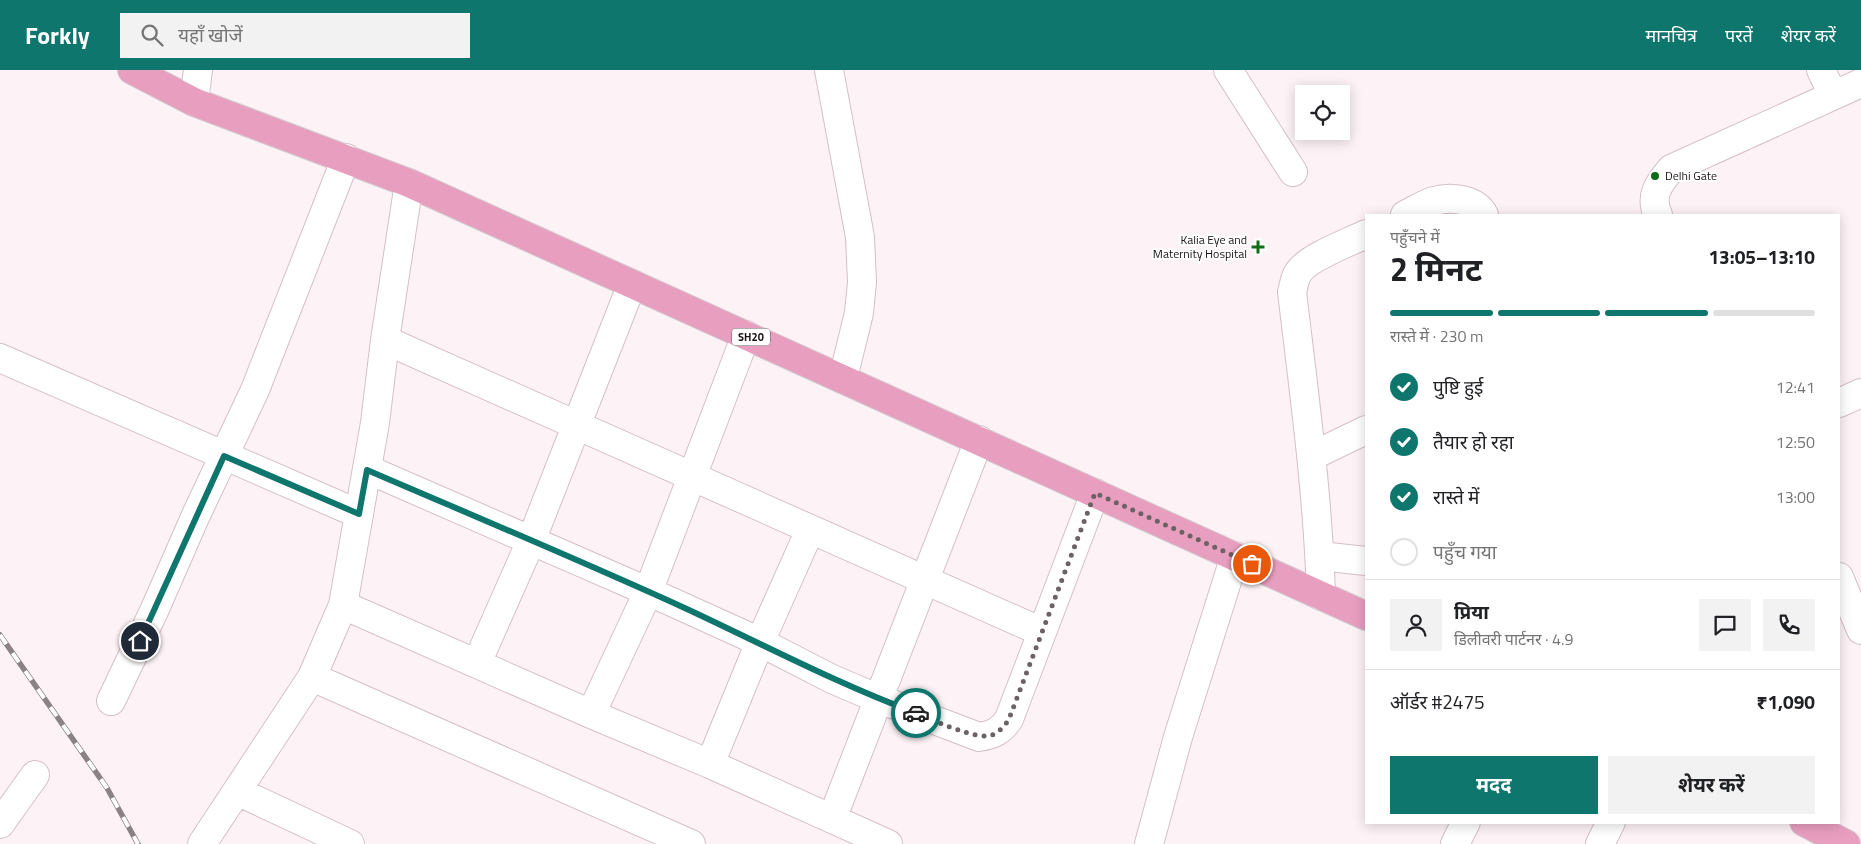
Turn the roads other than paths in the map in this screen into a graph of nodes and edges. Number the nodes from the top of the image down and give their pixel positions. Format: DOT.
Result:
graph roads {
  1 [pos="132,70"];
  2 [pos="198,70"];
  3 [pos="829,70"];
  4 [pos="1228,70"];
  5 [pos="1821,70"];
  6 [pos="1861,83"];
  7 [pos="1833,95"];
  8 [pos="194,102"];
  9 [pos="346,158"];
  10 [pos="1294,172"];
  11 [pos="409,183"];
  12 [pos="1407,214"];
  13 [pos="1484,214"];
  14 [pos="1658,214"];
  15 [pos="1365,234"];
  16 [pos="632,284"];
  17 [pos="746,335"];
  18 [pos="385,340"];
  19 [pos="0,358"];
  20 [pos="843,378"];
  21 [pos="1861,393"];
  22 [pos="1840,403"];
  23 [pos="577,426"];
  24 [pos="1365,430"];
  25 [pos="979,440"];
  26 [pos="224,456"];
  27 [pos="1312,456"];
  28 [pos="367,470"];
  29 [pos="693,478"];
  30 [pos="1095,493"];
  31 [pos="359,514"];
  32 [pos="810,530"];
  33 [pos="531,541"];
  34 [pos="1235,556"];
  35 [pos="1320,556"];
  36 [pos="1365,561"];
  37 [pos="1840,579"];
  38 [pos="925,581"];
  39 [pos="648,592"];
  40 [pos="1322,596"];
  41 [pos="343,605"];
  42 [pos="1365,616"];
  43 [pos="1861,630"];
  44 [pos="1042,632"];
  45 [pos="760,642"];
  46 [pos="477,663"];
  47 [pos="312,677"];
  48 [pos="879,699"];
  49 [pos="110,701"];
  50 [pos="591,714"];
  51 [pos="710,764"];
  52 [pos="35,775"];
  53 [pos="237,790"];
  54 [pos="832,819"];
  55 [pos="0,824"];
  56 [pos="1465,824"];
  57 [pos="1610,824"];
  58 [pos="1808,824"];
  59 [pos="202,844"];
  60 [pos="350,844"];
  61 [pos="691,844"];
  62 [pos="888,844"];
  63 [pos="1149,844"];
  64 [pos="1454,844"];
  65 [pos="1600,844"];
  66 [pos="1846,844"];
  1 -- 8 [label="main road, SH20"];
  2 -- 8 [label="street"];
  3 -- 20 [label="street"];
  4 -- 10 [label="street"];
  5 -- 7 [label="street"];
  6 -- 7 [label="street"];
  7 -- 14 [label="street"];
  8 -- 9 [label="main road, SH20"];
  9 -- 11 [label="main road, SH20"];
  9 -- 26 [label="street"];
  11 -- 16 [label="main road, SH20"];
  11 -- 18 [label="street"];
  12 -- 13 [label="street"];
  15 -- 27 [label="street"];
  16 -- 17 [label="main road, SH20"];
  16 -- 23 [label="street"];
  17 -- 20 [label="main road, SH20"];
  17 -- 29 [label="street"];
  18 -- 23 [label="street"];
  18 -- 28 [label="street"];
  19 -- 26 [label="street"];
  20 -- 25 [label="main road, SH20"];
  21 -- 22 [label="street"];
  23 -- 29 [label="street"];
  23 -- 33 [label="street"];
  24 -- 27 [label="street"];
  25 -- 30 [label="main road, SH20"];
  25 -- 38 [label="street"];
  26 -- 31 [label="street"];
  26 -- 49 [label="street"];
  27 -- 35 [label="street"];
  28 -- 31 [label="street"];
  28 -- 33 [label="street"];
  29 -- 32 [label="street"];
  29 -- 39 [label="street"];
  30 -- 34 [label="main road, SH20"];
  30 -- 44 [label="street"];
  31 -- 41 [label="street"];
  32 -- 38 [label="street"];
  32 -- 45 [label="street"];
  33 -- 39 [label="street"];
  33 -- 46 [label="street"];
  34 -- 40 [label="main road, SH20"];
  34 -- 63 [label="street"];
  35 -- 36 [label="street"];
  35 -- 40 [label="street"];
  37 -- 43 [label="street"];
  38 -- 44 [label="street"];
  38 -- 48 [label="street"];
  39 -- 45 [label="street"];
  39 -- 50 [label="street"];
  40 -- 42 [label="main road, SH20"];
  41 -- 46 [label="street"];
  41 -- 47 [label="street"];
  44 -- 48 [label="street"];
  45 -- 48 [label="street"];
  45 -- 51 [label="street"];
  46 -- 50 [label="street"];
  47 -- 53 [label="street"];
  47 -- 61 [label="street"];
  48 -- 54 [label="street"];
  50 -- 51 [label="street"];
  51 -- 54 [label="street"];
  52 -- 55 [label="street"];
  53 -- 59 [label="street"];
  53 -- 60 [label="street"];
  54 -- 62 [label="street"];
  56 -- 64 [label="street"];
  57 -- 65 [label="street"];
  58 -- 66 [label="main road"];
}
